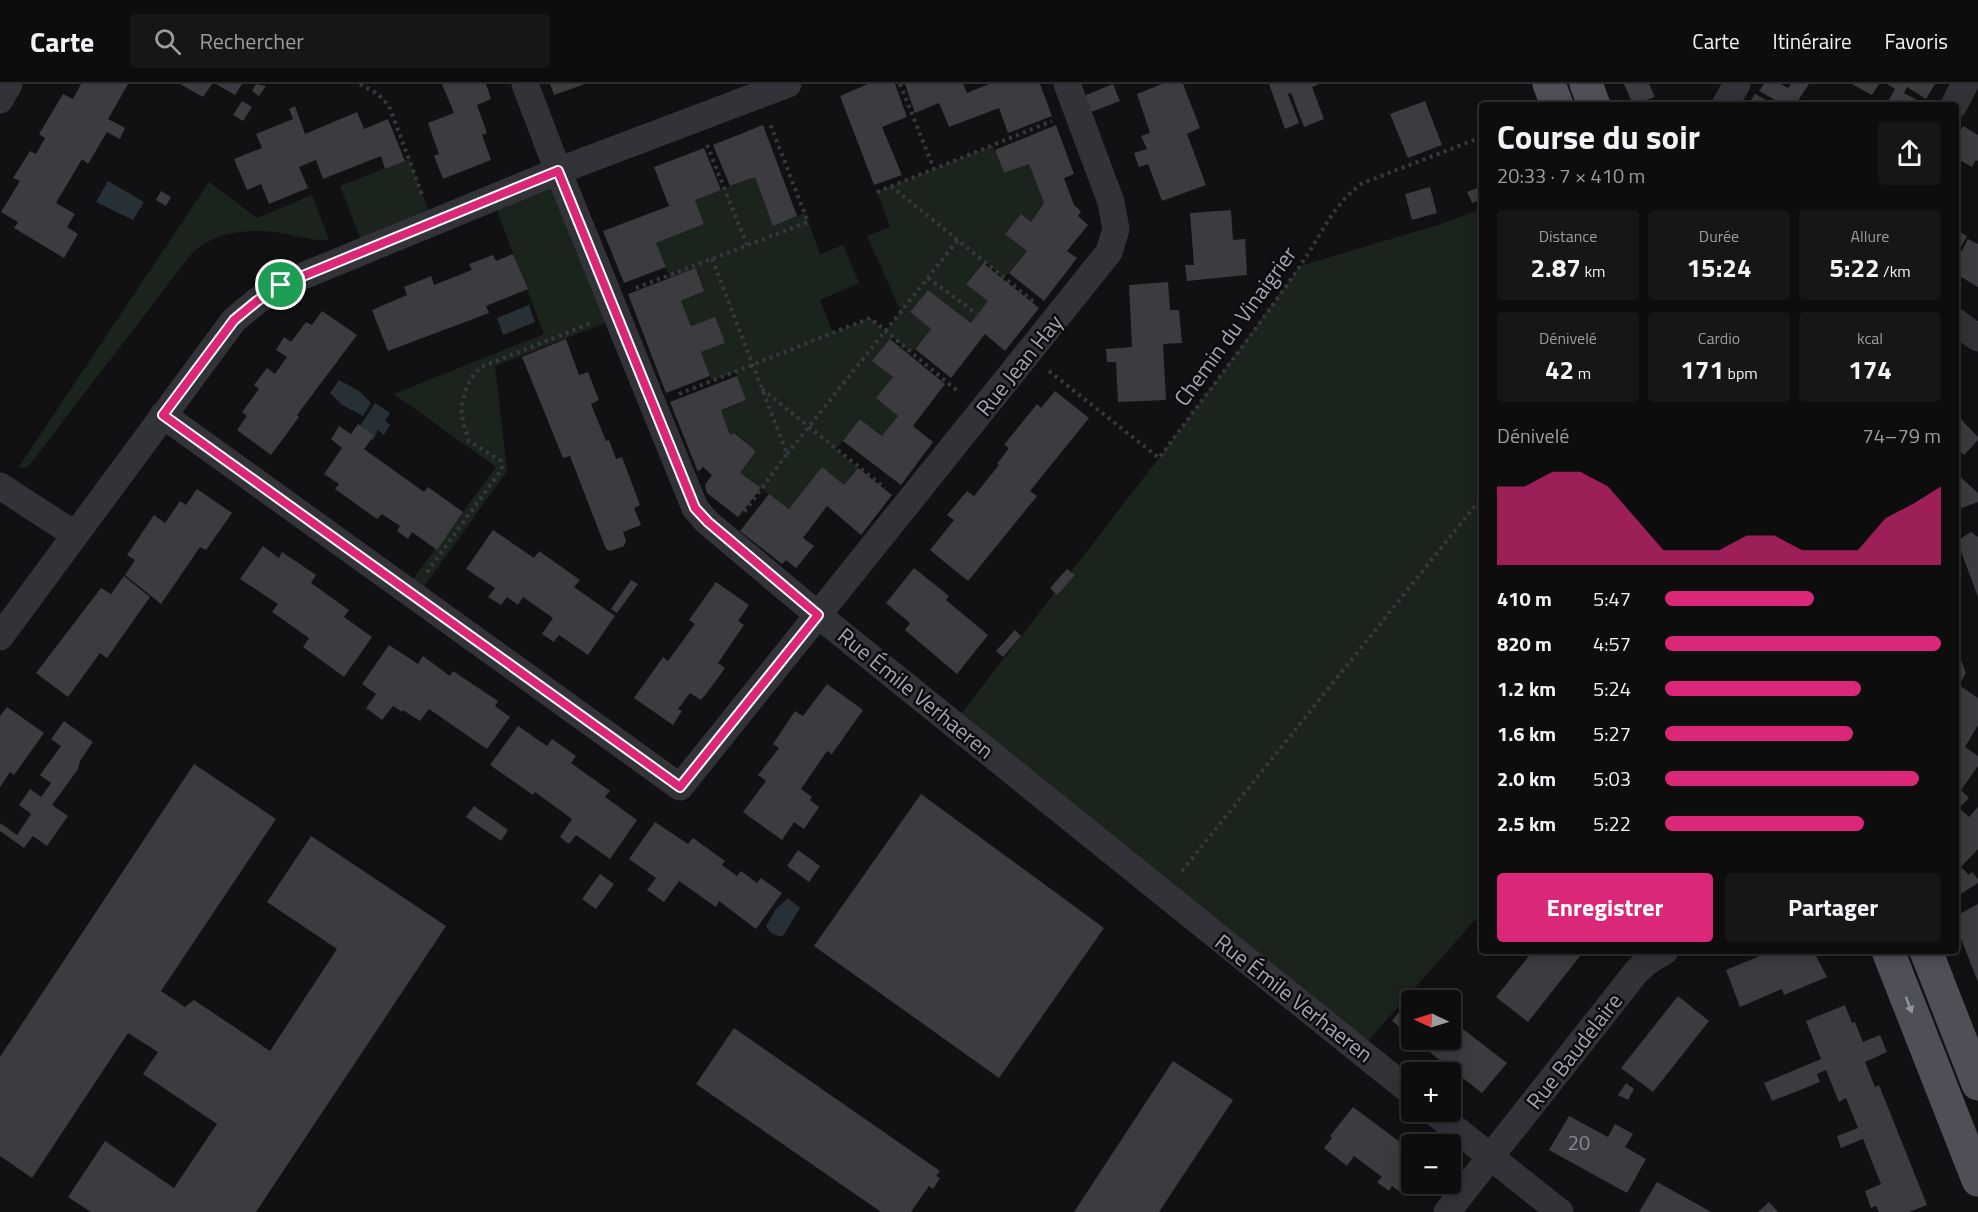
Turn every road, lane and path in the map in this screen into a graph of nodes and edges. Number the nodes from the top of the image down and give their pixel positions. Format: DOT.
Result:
graph roads {
  1 [pos="9,84"];
  2 [pos="360,84"];
  3 [pos="525,84"];
  4 [pos="788,84"];
  5 [pos="900,84"];
  6 [pos="1068,84"];
  7 [pos="1549,84"];
  8 [pos="1586,84"];
  9 [pos="1737,84"];
  10 [pos="1965,84"];
  11 [pos="759,95"];
  12 [pos="0,100"];
  13 [pos="1556,102"];
  14 [pos="1593,102"];
  15 [pos="1727,102"];
  16 [pos="1956,102"];
  17 [pos="1054,120"];
  18 [pos="1479,138"];
  19 [pos="708,147"];
  20 [pos="934,169"];
  21 [pos="558,171"];
  22 [pos="891,186"];
  23 [pos="877,192"];
  24 [pos="434,223"];
  25 [pos="958,240"];
  26 [pos="747,245"];
  27 [pos="712,259"];
  28 [pos="928,278"];
  29 [pos="648,283"];
  30 [pos="1039,306"];
  31 [pos="616,313"];
  32 [pos="977,315"];
  33 [pos="1959,324"];
  34 [pos="885,331"];
  35 [pos="1978,338"];
  36 [pos="1028,354"];
  37 [pos="753,365"];
  38 [pos="947,382"];
  39 [pos="761,388"];
  40 [pos="688,391"];
  41 [pos="163,415"];
  42 [pos="809,427"];
  43 [pos="787,454"];
  44 [pos="874,479"];
  45 [pos="0,486"];
  46 [pos="1479,501"];
  47 [pos="744,511"];
  48 [pos="74,534"];
  49 [pos="411,595"];
  50 [pos="818,615"];
  51 [pos="0,636"];
  52 [pos="1163,895"];
  53 [pos="1660,954"];
  54 [pos="1889,954"];
  55 [pos="1927,954"];
  56 [pos="1401,1084"];
  57 [pos="1978,1084"];
  58 [pos="1446,1122"];
  59 [pos="1490,1157"];
  60 [pos="1978,1180"];
  61 [pos="1447,1212"];
  62 [pos="1560,1212"];
  1 -- 12 [label="street"];
  2 -- 24 [label="path"];
  3 -- 21 [label="street, Rue Émile Verhaeren"];
  4 -- 11 [label="street"];
  5 -- 20 [label="path"];
  6 -- 36 [label="street, Rue Jean Hay"];
  7 -- 13 [label="main road"];
  8 -- 14 [label="main road"];
  9 -- 15 [label="street"];
  10 -- 16 [label="street"];
  11 -- 21 [label="street"];
  11 -- 26 [label="path"];
  17 -- 20 [label="path"];
  18 -- 36 [label="path, Chemin du Vinaigrier"];
  19 -- 26 [label="path"];
  20 -- 22 [label="path"];
  21 -- 24 [label="street"];
  21 -- 31 [label="street, Rue Émile Verhaeren"];
  22 -- 23 [label="path"];
  22 -- 25 [label="path"];
  24 -- 41 [label="street"];
  25 -- 28 [label="path"];
  25 -- 30 [label="path"];
  26 -- 27 [label="path"];
  27 -- 29 [label="path"];
  27 -- 37 [label="path"];
  28 -- 32 [label="path"];
  28 -- 34 [label="path"];
  31 -- 49 [label="path"];
  31 -- 50 [label="street, Rue Émile Verhaeren"];
  33 -- 35 [label="street"];
  34 -- 37 [label="path"];
  34 -- 38 [label="path"];
  34 -- 42 [label="path"];
  36 -- 50 [label="street, Rue Jean Hay"];
  37 -- 39 [label="path"];
  37 -- 40 [label="path"];
  39 -- 42 [label="path"];
  39 -- 43 [label="path"];
  41 -- 48 [label="street"];
  41 -- 49 [label="street"];
  42 -- 43 [label="path"];
  42 -- 44 [label="path"];
  43 -- 47 [label="path"];
  45 -- 48 [label="street"];
  46 -- 52 [label="path"];
  48 -- 51 [label="street"];
  49 -- 50 [label="street, Rue Jean Hay"];
  50 -- 52 [label="street, Rue Émile Verhaeren"];
  52 -- 56 [label="street, Rue Émile Verhaeren"];
  53 -- 59 [label="street, Rue Baudelaire"];
  54 -- 60 [label="main road, one-way"];
  55 -- 57 [label="main road"];
  58 -- 59 [label="street"];
  59 -- 61 [label="street, Rue Baudelaire"];
  59 -- 62 [label="street"];
}
